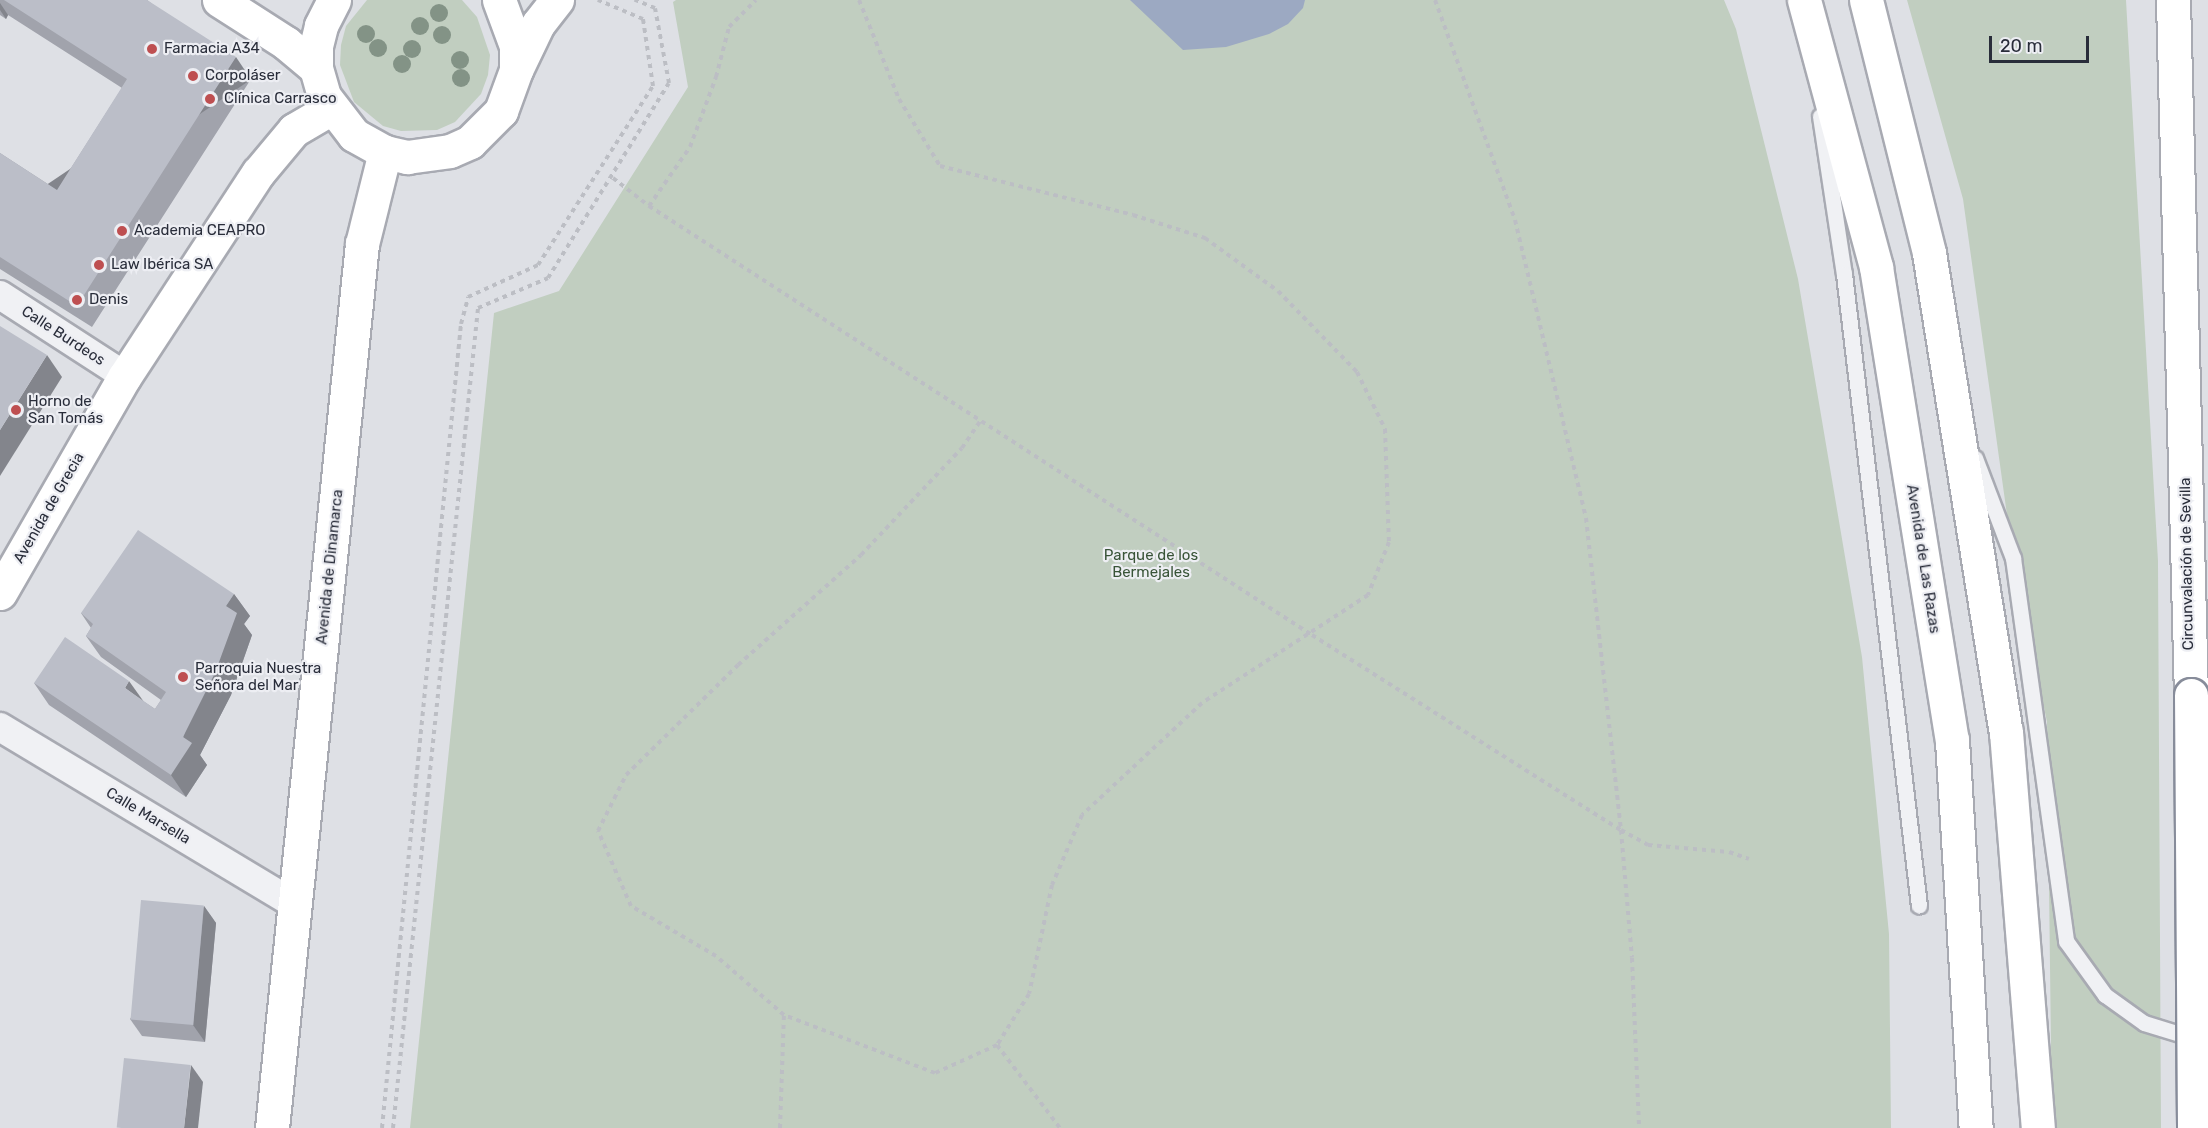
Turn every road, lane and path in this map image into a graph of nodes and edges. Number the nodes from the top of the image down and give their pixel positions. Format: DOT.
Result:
graph roads {
  1 [pos="219,0"];
  2 [pos="334,0"];
  3 [pos="499,0"];
  4 [pos="557,0"];
  5 [pos="598,0"];
  6 [pos="635,0"];
  7 [pos="756,0"];
  8 [pos="859,0"];
  9 [pos="1435,0"];
  10 [pos="1804,0"];
  11 [pos="1866,0"];
  12 [pos="2173,0"];
  13 [pos="316,68"];
  14 [pos="516,70"];
  15 [pos="330,109"];
  16 [pos="385,152"];
  17 [pos="613,178"];
  18 [pos="649,206"];
  19 [pos="0,295"];
  20 [pos="125,376"];
  21 [pos="1957,414"];
  22 [pos="981,420"];
  23 [pos="0,593"];
  24 [pos="1312,635"];
  25 [pos="0,727"];
  26 [pos="1621,830"];
  27 [pos="1749,859"];
  28 [pos="296,905"];
  29 [pos="1920,906"];
  30 [pos="784,1015"];
  31 [pos="2208,1042"];
  32 [pos="997,1045"];
  33 [pos="272,1128"];
  34 [pos="382,1128"];
  35 [pos="393,1128"];
  36 [pos="780,1128"];
  37 [pos="1060,1128"];
  38 [pos="1639,1128"];
  39 [pos="1976,1128"];
  40 [pos="2038,1128"];
  41 [pos="2194,1128"];
  1 -- 13 [label="main road"];
  2 -- 13 [label="main road"];
  3 -- 14 [label="main road"];
  4 -- 14 [label="main road"];
  5 -- 34 [label="path"];
  6 -- 17 [label="path"];
  7 -- 18 [label="path"];
  8 -- 24 [label="path"];
  9 -- 26 [label="path"];
  10 -- 29 [label="lane"];
  10 -- 39 [label="main road, Avenida de Las Razas"];
  11 -- 21 [label="main road"];
  12 -- 41 [label="main road, Circunvalación de Sevilla, bridge"];
  13 -- 15 [label="main road"];
  14 -- 16 [label="main road"];
  15 -- 16 [label="main road"];
  15 -- 20 [label="main road, Avenida de Grecia"];
  16 -- 28 [label="main road, Avenida de Dinamarca"];
  17 -- 18 [label="path"];
  17 -- 35 [label="path"];
  18 -- 22 [label="path"];
  19 -- 20 [label="street, Calle Burdeos"];
  20 -- 23 [label="main road, Avenida de Grecia"];
  21 -- 31 [label="lane"];
  21 -- 40 [label="main road"];
  22 -- 24 [label="path"];
  22 -- 30 [label="path"];
  24 -- 26 [label="path"];
  24 -- 32 [label="path"];
  25 -- 28 [label="street, Calle Marsella"];
  26 -- 27 [label="path"];
  26 -- 38 [label="path"];
  28 -- 33 [label="main road, Avenida de Dinamarca"];
  30 -- 32 [label="path"];
  30 -- 36 [label="path"];
  32 -- 37 [label="path"];
}
